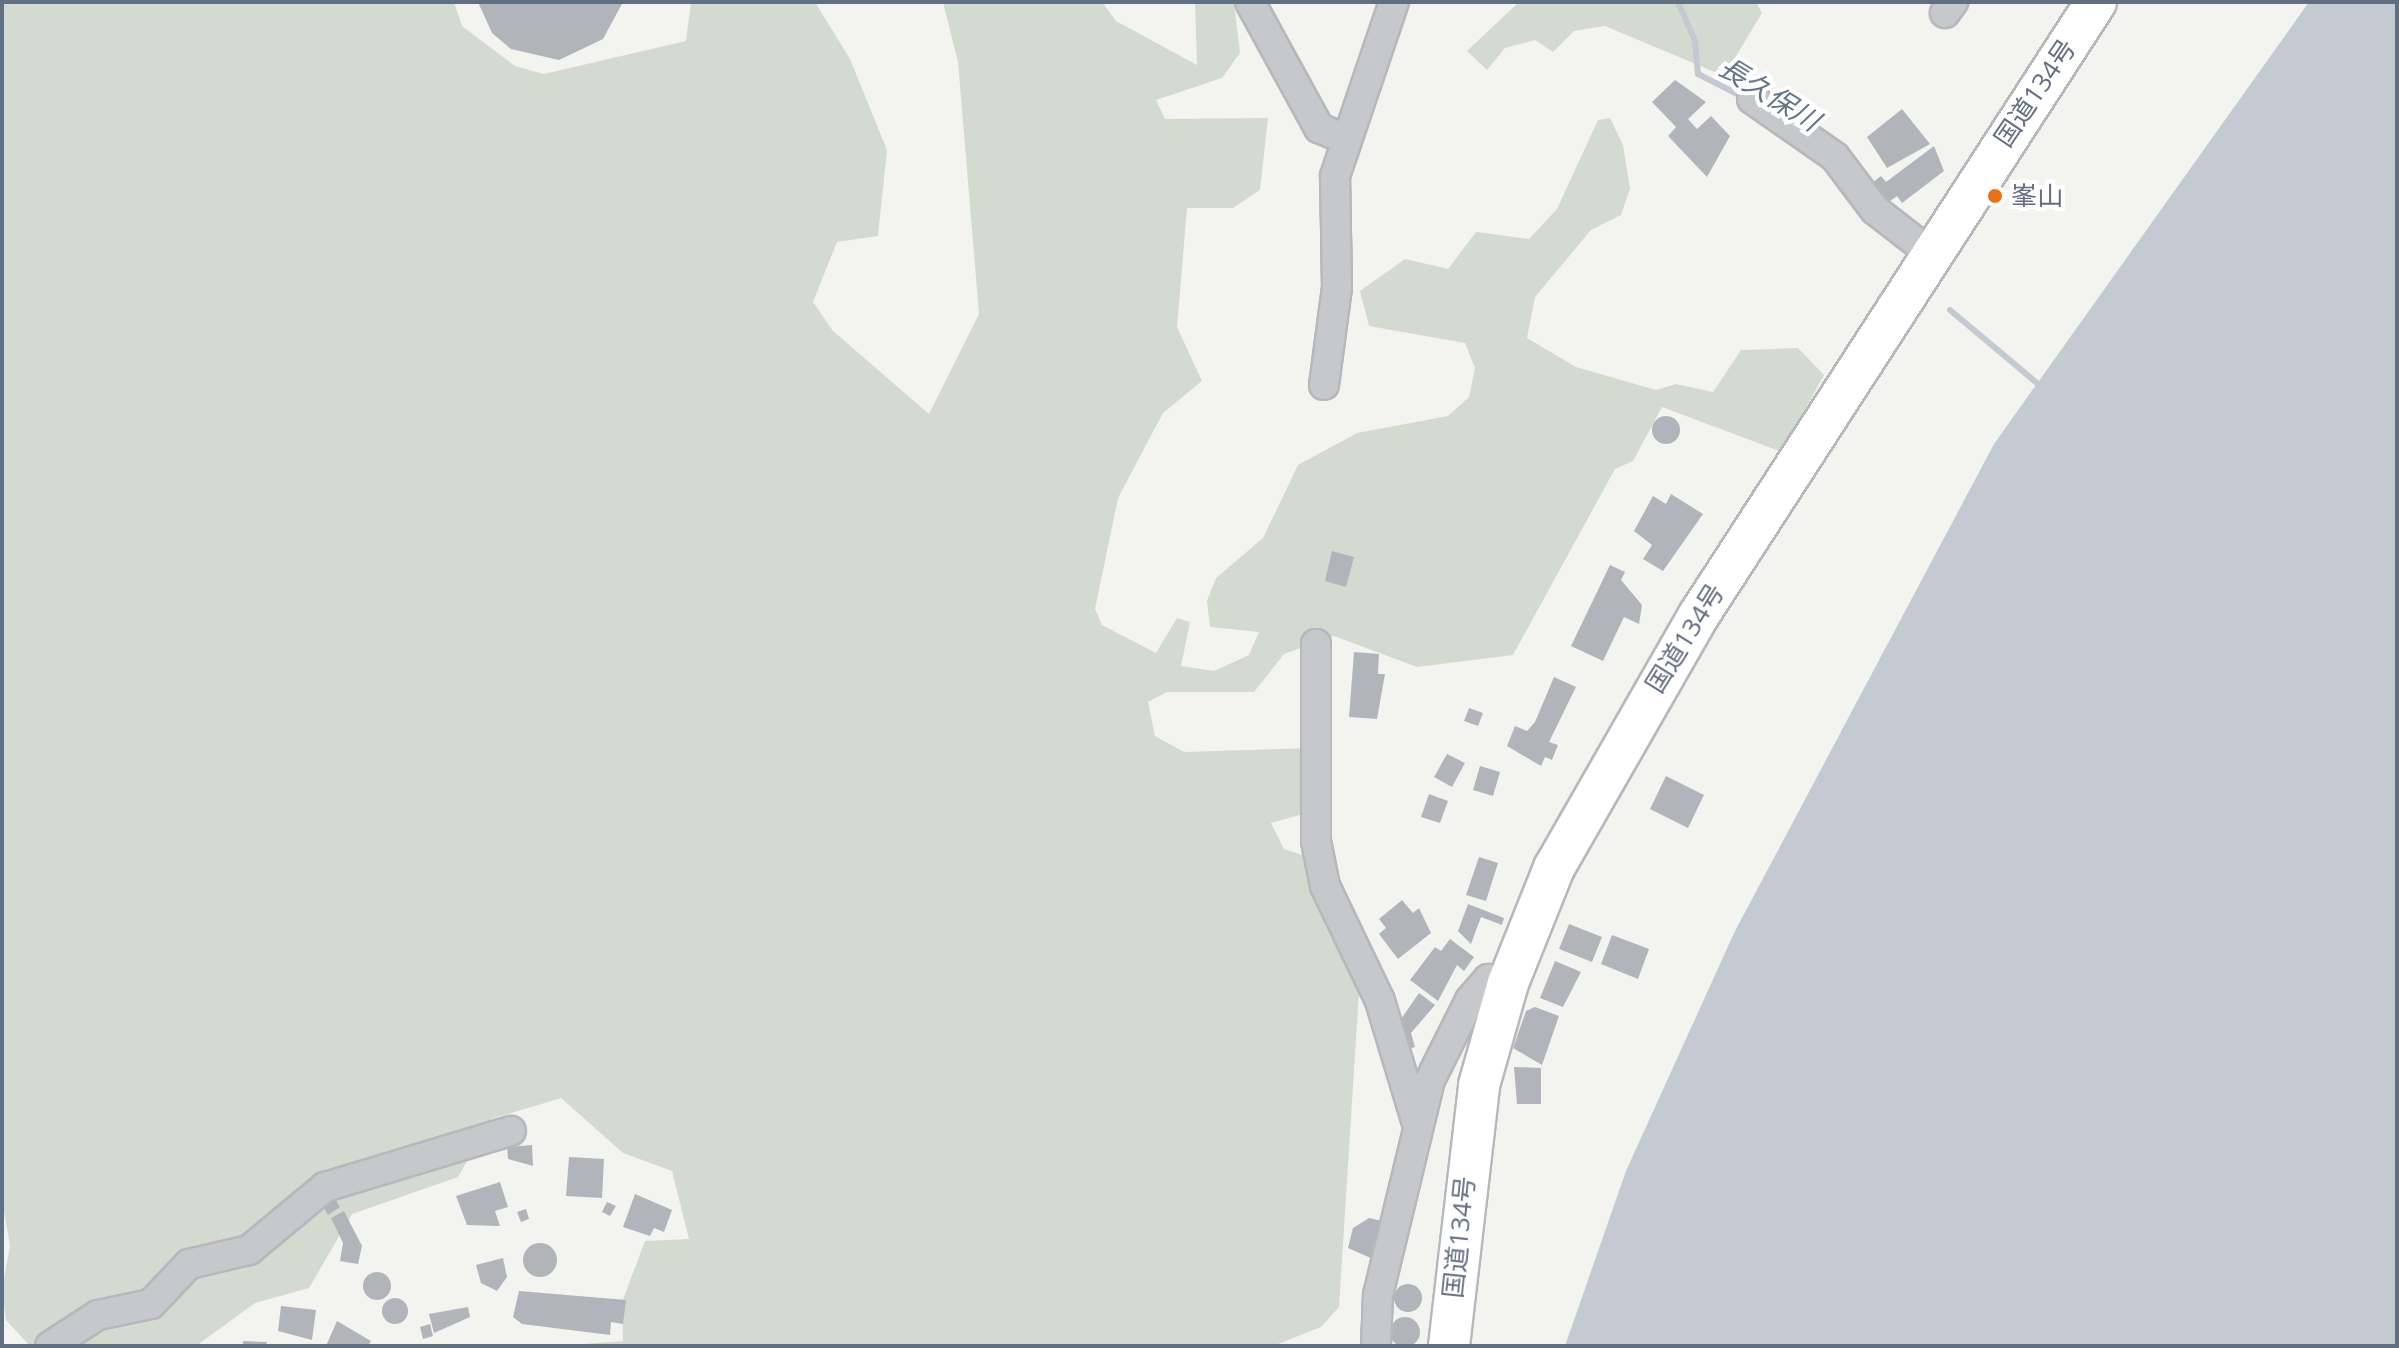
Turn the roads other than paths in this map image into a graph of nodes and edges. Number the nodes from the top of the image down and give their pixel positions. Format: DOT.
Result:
graph roads {
  1 [pos="1250,2"];
  2 [pos="1394,2"];
  3 [pos="2096,2"];
  4 [pos="1752,99"];
  5 [pos="1345,139"];
  6 [pos="1929,252"];
  7 [pos="1324,385"];
  8 [pos="1316,644"];
  9 [pos="1508,983"];
  10 [pos="1416,1120"];
  11 [pos="511,1131"];
  12 [pos="50,1346"];
  13 [pos="1376,1346"];
  14 [pos="1449,1346"];
  1 -- 5 [label="street"];
  2 -- 5 [label="street"];
  3 -- 6 [label="highway, 国道134号"];
  4 -- 6 [label="street"];
  5 -- 7 [label="street"];
  6 -- 9 [label="highway, 国道134号"];
  8 -- 10 [label="street"];
  9 -- 10 [label="street"];
  9 -- 14 [label="highway, 国道134号"];
  10 -- 13 [label="street"];
  11 -- 12 [label="street"];
}
